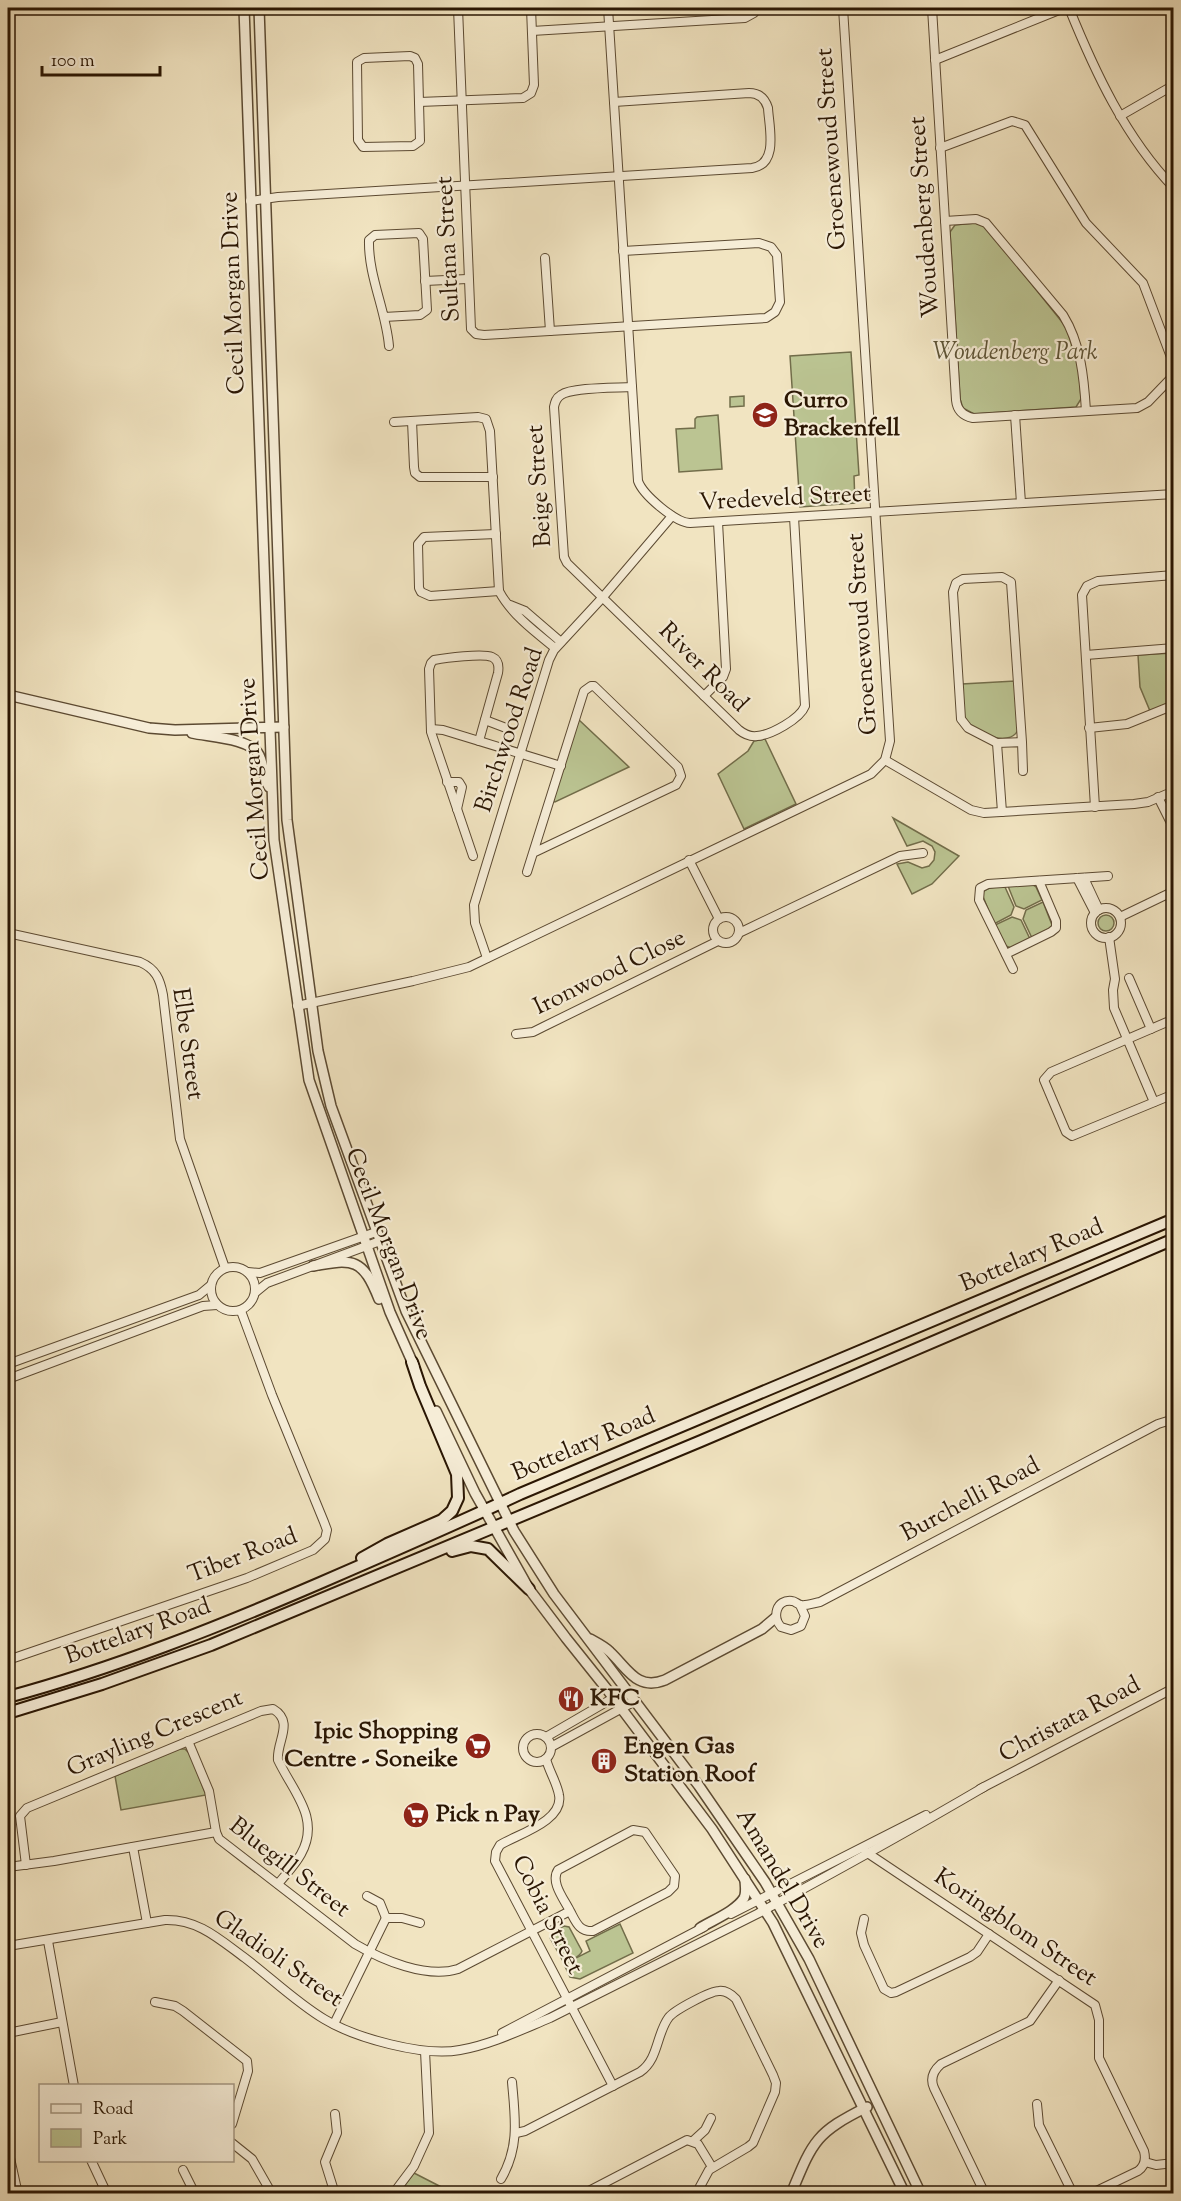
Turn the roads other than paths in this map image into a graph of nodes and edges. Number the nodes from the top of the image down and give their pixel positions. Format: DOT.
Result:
graph roads {
  1 [pos="244,8"];
  2 [pos="258,8"];
  3 [pos="458,8"];
  4 [pos="531,8"];
  5 [pos="608,8"];
  6 [pos="758,8"];
  7 [pos="843,8"];
  8 [pos="932,8"];
  9 [pos="1064,8"];
  10 [pos="1070,8"];
  11 [pos="609,26"];
  12 [pos="532,31"];
  13 [pos="935,60"];
  14 [pos="1173,85"];
  15 [pos="461,100"];
  16 [pos="419,102"];
  17 [pos="614,102"];
  18 [pos="1120,116"];
  19 [pos="940,148"];
  20 [pos="618,176"];
  21 [pos="464,186"];
  22 [pos="1173,188"];
  23 [pos="266,198"];
  24 [pos="250,201"];
  25 [pos="945,221"];
  26 [pos="623,251"];
  27 [pos="544,258"];
  28 [pos="467,279"];
  29 [pos="425,281"];
  30 [pos="384,317"];
  31 [pos="628,326"];
  32 [pos="550,331"];
  33 [pos="389,346"];
  34 [pos="1173,365"];
  35 [pos="1173,375"];
  36 [pos="632,387"];
  37 [pos="1086,411"];
  38 [pos="1015,415"];
  39 [pos="412,421"];
  40 [pos="394,422"];
  41 [pos="493,477"];
  42 [pos="1173,494"];
  43 [pos="1021,503"];
  44 [pos="875,513"];
  45 [pos="672,516"];
  46 [pos="794,516"];
  47 [pos="718,522"];
  48 [pos="496,534"];
  49 [pos="1173,575"];
  50 [pos="499,591"];
  51 [pos="603,597"];
  52 [pos="558,645"];
  53 [pos="1173,648"];
  54 [pos="1086,655"];
  55 [pos="8,695"];
  56 [pos="704,696"];
  57 [pos="1173,705"];
  58 [pos="485,720"];
  59 [pos="269,727"];
  60 [pos="284,727"];
  61 [pos="506,728"];
  62 [pos="1089,728"];
  63 [pos="431,729"];
  64 [pos="175,730"];
  65 [pos="479,741"];
  66 [pos="1022,742"];
  67 [pos="997,743"];
  68 [pos="520,754"];
  69 [pos="885,760"];
  70 [pos="561,766"];
  71 [pos="1023,771"];
  72 [pos="447,782"];
  73 [pos="272,790"];
  74 [pos="1173,791"];
  75 [pos="1158,797"];
  76 [pos="1095,807"];
  77 [pos="457,809"];
  78 [pos="1002,812"];
  79 [pos="1173,829"];
  80 [pos="533,853"];
  81 [pos="924,853"];
  82 [pos="473,856"];
  83 [pos="689,860"];
  84 [pos="527,872"];
  85 [pos="1108,876"];
  86 [pos="1080,878"];
  87 [pos="1039,881"];
  88 [pos="1173,891"];
  89 [pos="1097,911"];
  90 [pos="1120,917"];
  91 [pos="719,919"];
  92 [pos="8,933"];
  93 [pos="739,933"];
  94 [pos="1108,937"];
  95 [pos="718,941"];
  96 [pos="1006,954"];
  97 [pos="487,958"];
  98 [pos="1013,969"];
  99 [pos="1129,978"];
  100 [pos="310,1002"];
  101 [pos="297,1006"];
  102 [pos="1173,1019"];
  103 [pos="1151,1029"];
  104 [pos="516,1034"];
  105 [pos="1126,1039"];
  106 [pos="1173,1094"];
  107 [pos="1154,1102"];
  108 [pos="1173,1219"];
  109 [pos="378,1236"];
  110 [pos="1173,1239"];
  111 [pos="364,1241"];
  112 [pos="314,1266"];
  113 [pos="225,1268"];
  114 [pos="248,1272"];
  115 [pos="211,1285"];
  116 [pos="256,1292"];
  117 [pos="217,1305"];
  118 [pos="241,1311"];
  119 [pos="396,1326"];
  120 [pos="412,1362"];
  121 [pos="8,1364"];
  122 [pos="8,1378"];
  123 [pos="1173,1413"];
  124 [pos="1173,1419"];
  125 [pos="1158,1424"];
  126 [pos="501,1503"];
  127 [pos="484,1511"];
  128 [pos="508,1520"];
  129 [pos="493,1527"];
  130 [pos="392,1569"];
  131 [pos="318,1584"];
  132 [pos="529,1589"];
  133 [pos="820,1602"];
  134 [pos="800,1605"];
  135 [pos="805,1616"];
  136 [pos="775,1618"];
  137 [pos="588,1638"];
  138 [pos="8,1660"];
  139 [pos="1173,1688"];
  140 [pos="627,1690"];
  141 [pos="8,1697"];
  142 [pos="614,1699"];
  143 [pos="635,1701"];
  144 [pos="622,1709"];
  145 [pos="8,1713"];
  146 [pos="546,1737"];
  147 [pos="188,1741"];
  148 [pos="551,1747"];
  149 [pos="542,1760"];
  150 [pos="984,1787"];
  151 [pos="216,1832"];
  152 [pos="133,1846"];
  153 [pos="859,1848"];
  154 [pos="869,1854"];
  155 [pos="26,1865"];
  156 [pos="8,1867"];
  157 [pos="744,1877"];
  158 [pos="278,1884"];
  159 [pos="772,1893"];
  160 [pos="367,1896"];
  161 [pos="759,1900"];
  162 [pos="777,1902"];
  163 [pos="765,1910"];
  164 [pos="570,1911"];
  165 [pos="386,1918"];
  166 [pos="864,1919"];
  167 [pos="147,1923"];
  168 [pos="420,1923"];
  169 [pos="700,1928"];
  170 [pos="531,1931"];
  171 [pos="990,1934"];
  172 [pos="48,1941"];
  173 [pos="8,1946"];
  174 [pos="370,1953"];
  175 [pos="1059,1980"];
  176 [pos="567,1998"];
  177 [pos="155,2001"];
  178 [pos="572,2006"];
  179 [pos="62,2022"];
  180 [pos="334,2024"];
  181 [pos="8,2032"];
  182 [pos="488,2041"];
  183 [pos="425,2051"];
  184 [pos="512,2082"];
  185 [pos="74,2084"];
  186 [pos="613,2086"];
  187 [pos="878,2102"];
  188 [pos="1037,2104"];
  189 [pos="864,2108"];
  190 [pos="334,2114"];
  191 [pos="234,2117"];
  192 [pos="711,2118"];
  193 [pos="516,2133"];
  194 [pos="693,2141"];
  195 [pos="234,2145"];
  196 [pos="8,2149"];
  197 [pos="92,2162"];
  198 [pos="1145,2162"];
  199 [pos="1173,2163"];
  200 [pos="712,2168"];
  201 [pos="183,2170"];
  202 [pos="501,2179"];
  203 [pos="18,2193"];
  204 [pos="108,2193"];
  205 [pos="195,2193"];
  206 [pos="272,2193"];
  207 [pos="335,2193"];
  208 [pos="341,2193"];
  209 [pos="378,2193"];
  210 [pos="393,2193"];
  211 [pos="583,2193"];
  212 [pos="696,2193"];
  213 [pos="791,2193"];
  214 [pos="905,2193"];
  215 [pos="921,2193"];
  216 [pos="985,2193"];
  217 [pos="1073,2193"];
  218 [pos="1090,2193"];
  1 -- 24 [label="street, Cecil Morgan Drive"];
  2 -- 23 [label="street, Cecil Morgan Drive"];
  3 -- 15 [label="street, Sultana Street"];
  4 -- 12 [label="street"];
  5 -- 11 [label="street, Vredeveld Street"];
  6 -- 11 [label="street"];
  7 -- 44 [label="street, Groenewoud Street"];
  8 -- 13 [label="street, Woudenberg Street"];
  9 -- 13 [label="street"];
  10 -- 18 [label="street"];
  11 -- 12 [label="street"];
  11 -- 17 [label="street, Vredeveld Street"];
  12 -- 15 [label="street"];
  13 -- 19 [label="street, Woudenberg Street"];
  14 -- 18 [label="street"];
  15 -- 16 [label="street"];
  15 -- 21 [label="street, Sultana Street"];
  16 -- 16 [label="street"];
  17 -- 20 [label="street, Vredeveld Street"];
  17 -- 20 [label="street"];
  18 -- 22 [label="street"];
  19 -- 25 [label="street, Woudenberg Street"];
  19 -- 34 [label="street"];
  20 -- 21 [label="street"];
  20 -- 26 [label="street, Vredeveld Street"];
  21 -- 23 [label="street"];
  21 -- 28 [label="street, Sultana Street"];
  23 -- 24 [label="street"];
  23 -- 60 [label="street, Cecil Morgan Drive"];
  24 -- 59 [label="street, Cecil Morgan Drive"];
  25 -- 37 [label="street"];
  25 -- 38 [label="street, Woudenberg Street"];
  26 -- 31 [label="street, Vredeveld Street"];
  26 -- 31 [label="street, Sultana Street"];
  27 -- 32 [label="street"];
  28 -- 29 [label="street"];
  28 -- 32 [label="street, Sultana Street"];
  29 -- 30 [label="street"];
  29 -- 30 [label="street"];
  30 -- 33 [label="street"];
  31 -- 32 [label="street, Sultana Street"];
  31 -- 36 [label="street, Vredeveld Street"];
  35 -- 37 [label="street, Woudenberg Street"];
  36 -- 45 [label="street, Vredeveld Street"];
  36 -- 51 [label="street, Beige Street"];
  37 -- 38 [label="street, Woudenberg Street"];
  38 -- 43 [label="street"];
  39 -- 40 [label="street"];
  39 -- 41 [label="street"];
  39 -- 41 [label="street"];
  41 -- 48 [label="street"];
  42 -- 43 [label="street, Vredeveld Street"];
  43 -- 44 [label="street, Vredeveld Street"];
  44 -- 46 [label="street, Vredeveld Street"];
  44 -- 69 [label="street, Groenewoud Street"];
  45 -- 47 [label="street, Vredeveld Street"];
  45 -- 51 [label="street, Birchwood Road"];
  46 -- 47 [label="street, Vredeveld Street"];
  46 -- 56 [label="street, River Road"];
  47 -- 56 [label="street"];
  48 -- 50 [label="street"];
  48 -- 50 [label="street"];
  49 -- 54 [label="street"];
  50 -- 52 [label="street"];
  51 -- 52 [label="street, Birchwood Road"];
  51 -- 56 [label="street, River Road"];
  52 -- 68 [label="street, Birchwood Road"];
  53 -- 54 [label="street"];
  54 -- 62 [label="street"];
  55 -- 64 [label="street"];
  57 -- 62 [label="street"];
  58 -- 61 [label="street"];
  58 -- 63 [label="street"];
  58 -- 65 [label="street"];
  59 -- 60 [label="street"];
  59 -- 64 [label="street"];
  59 -- 73 [label="street, Cecil Morgan Drive"];
  60 -- 100 [label="street, Cecil Morgan Drive"];
  62 -- 76 [label="street"];
  63 -- 65 [label="street"];
  63 -- 72 [label="street"];
  64 -- 73 [label="street"];
  65 -- 68 [label="street"];
  66 -- 67 [label="street"];
  66 -- 67 [label="street"];
  66 -- 71 [label="street"];
  67 -- 78 [label="street"];
  68 -- 70 [label="street"];
  68 -- 97 [label="street, Birchwood Road"];
  69 -- 78 [label="street"];
  69 -- 83 [label="street, Groenewoud Street"];
  70 -- 80 [label="street"];
  70 -- 80 [label="street"];
  72 -- 77 [label="street"];
  72 -- 77 [label="street"];
  73 -- 101 [label="street, Cecil Morgan Drive"];
  74 -- 75 [label="street"];
  75 -- 76 [label="street"];
  75 -- 79 [label="street"];
  76 -- 78 [label="street"];
  77 -- 82 [label="street"];
  80 -- 84 [label="street"];
  81 -- 93 [label="street"];
  83 -- 91 [label="street"];
  83 -- 97 [label="street, Groenewoud Street"];
  85 -- 86 [label="street"];
  86 -- 87 [label="street"];
  86 -- 89 [label="street"];
  87 -- 96 [label="street"];
  87 -- 96 [label="street"];
  88 -- 90 [label="street"];
  89 -- 90 [label="street"];
  89 -- 94 [label="street"];
  90 -- 94 [label="street"];
  91 -- 93 [label="street"];
  91 -- 95 [label="street"];
  92 -- 113 [label="street, Elbe Street"];
  93 -- 95 [label="street"];
  94 -- 105 [label="street"];
  95 -- 104 [label="street, Ironwood Close"];
  96 -- 98 [label="street"];
  97 -- 100 [label="street, Groenewoud Street"];
  99 -- 103 [label="street"];
  100 -- 101 [label="street, Groenewoud Street"];
  100 -- 109 [label="street, Cecil Morgan Drive"];
  101 -- 111 [label="street, Cecil Morgan Drive"];
  102 -- 103 [label="street"];
  103 -- 105 [label="street"];
  105 -- 107 [label="street"];
  105 -- 107 [label="street"];
  106 -- 107 [label="street"];
  108 -- 126 [label="main road, Bottelary Road"];
  109 -- 111 [label="street"];
  109 -- 126 [label="street, Cecil Morgan Drive"];
  110 -- 128 [label="main road, Bottelary Road"];
  111 -- 112 [label="street"];
  111 -- 114 [label="street"];
  111 -- 119 [label="street, Cecil Morgan Drive"];
  112 -- 116 [label="street"];
  112 -- 119 [label="street"];
  113 -- 114 [label="street"];
  113 -- 115 [label="street"];
  114 -- 116 [label="street"];
  115 -- 117 [label="street"];
  115 -- 121 [label="street"];
  116 -- 118 [label="street"];
  117 -- 118 [label="street"];
  117 -- 122 [label="street"];
  118 -- 138 [label="street, Tiber Road"];
  119 -- 120 [label="street, Cecil Morgan Drive"];
  120 -- 127 [label="street, Cecil Morgan Drive"];
  120 -- 131 [label="main road"];
  123 -- 125 [label="street, Burchelli Road"];
  124 -- 125 [label="street, Burchelli Road"];
  125 -- 133 [label="street, Burchelli Road"];
  126 -- 127 [label="main road, Bottelary Road"];
  126 -- 128 [label="street, Cecil Morgan Drive"];
  127 -- 129 [label="street, Cecil Morgan Drive"];
  127 -- 131 [label="main road, Bottelary Road"];
  128 -- 129 [label="main road, Bottelary Road"];
  128 -- 137 [label="street, Amandel Drive"];
  129 -- 130 [label="main road, Bottelary Road"];
  129 -- 132 [label="street, Amandel Drive"];
  130 -- 132 [label="main road"];
  130 -- 145 [label="main road, Bottelary Road"];
  131 -- 141 [label="main road, Bottelary Road"];
  132 -- 142 [label="street, Amandel Drive"];
  133 -- 134 [label="street, Burchelli Road"];
  133 -- 135 [label="street"];
  134 -- 135 [label="street"];
  134 -- 136 [label="street, Burchelli Road"];
  135 -- 136 [label="street"];
  136 -- 137 [label="street"];
  137 -- 140 [label="street, Amandel Drive"];
  139 -- 150 [label="street, Christata Road"];
  140 -- 142 [label="street"];
  140 -- 143 [label="street, Amandel Drive"];
  142 -- 144 [label="street, Amandel Drive"];
  142 -- 146 [label="street"];
  143 -- 144 [label="street"];
  143 -- 159 [label="street, Amandel Drive"];
  144 -- 148 [label="street"];
  144 -- 157 [label="street, Amandel Drive"];
  146 -- 148 [label="street"];
  146 -- 149 [label="street"];
  147 -- 151 [label="street"];
  147 -- 155 [label="street, Grayling Crescent"];
  147 -- 158 [label="street, Grayling Crescent"];
  148 -- 149 [label="street"];
  149 -- 170 [label="street, Cobia Street"];
  150 -- 153 [label="street, Christata Road"];
  150 -- 154 [label="street, Christata Road"];
  151 -- 152 [label="street, Bluegill Street"];
  151 -- 158 [label="street, Bluegill Street"];
  152 -- 155 [label="street, Bluegill Street"];
  152 -- 167 [label="street"];
  153 -- 154 [label="street, Koringblom Street"];
  153 -- 159 [label="street"];
  154 -- 162 [label="street"];
  154 -- 171 [label="street, Koringblom Street"];
  155 -- 156 [label="street, Bluegill Street"];
  157 -- 161 [label="street, Amandel Drive"];
  157 -- 169 [label="street"];
  158 -- 174 [label="street, Bluegill Street"];
  159 -- 161 [label="street, Gladioli Street"];
  159 -- 162 [label="street, Amandel Drive"];
  160 -- 165 [label="street"];
  161 -- 163 [label="street, Amandel Drive"];
  161 -- 169 [label="street, Gladioli Street"];
  162 -- 163 [label="street, Gladioli Street"];
  162 -- 187 [label="street, Amandel Drive"];
  163 -- 178 [label="street, Gladioli Street"];
  163 -- 189 [label="street, Amandel Drive"];
  164 -- 164 [label="street"];
  164 -- 170 [label="street, Bluegill Street"];
  165 -- 168 [label="street"];
  165 -- 174 [label="street"];
  166 -- 171 [label="street"];
  167 -- 172 [label="street, Gladioli Street"];
  167 -- 180 [label="street, Gladioli Street"];
  169 -- 176 [label="street, Gladioli Street"];
  170 -- 174 [label="street, Bluegill Street"];
  170 -- 176 [label="street, Cobia Street"];
  171 -- 175 [label="street, Koringblom Street"];
  172 -- 173 [label="street, Gladioli Street"];
  172 -- 179 [label="street"];
  174 -- 180 [label="street"];
  175 -- 198 [label="street, Koringblom Street"];
  175 -- 216 [label="street"];
  176 -- 178 [label="street, Cobia Street"];
  176 -- 182 [label="street, Gladioli Street"];
  177 -- 191 [label="street"];
  178 -- 182 [label="street, Gladioli Street"];
  178 -- 186 [label="street, Cobia Street"];
  179 -- 181 [label="street"];
  179 -- 185 [label="street"];
  180 -- 183 [label="street, Gladioli Street"];
  182 -- 183 [label="street, Gladioli Street"];
  183 -- 210 [label="street"];
  184 -- 193 [label="street"];
  186 -- 193 [label="street"];
  186 -- 200 [label="street"];
  187 -- 189 [label="street"];
  187 -- 215 [label="street, Amandel Drive"];
  188 -- 217 [label="street"];
  189 -- 213 [label="street"];
  189 -- 214 [label="street, Amandel Drive"];
  190 -- 207 [label="street"];
  192 -- 194 [label="street"];
  193 -- 202 [label="street"];
  194 -- 200 [label="street"];
  194 -- 211 [label="street"];
  195 -- 206 [label="street"];
  196 -- 203 [label="street"];
  197 -- 204 [label="street"];
  198 -- 199 [label="street"];
  198 -- 218 [label="street"];
  200 -- 212 [label="street"];
  201 -- 205 [label="street"];
  208 -- 209 [label="street"];
}
